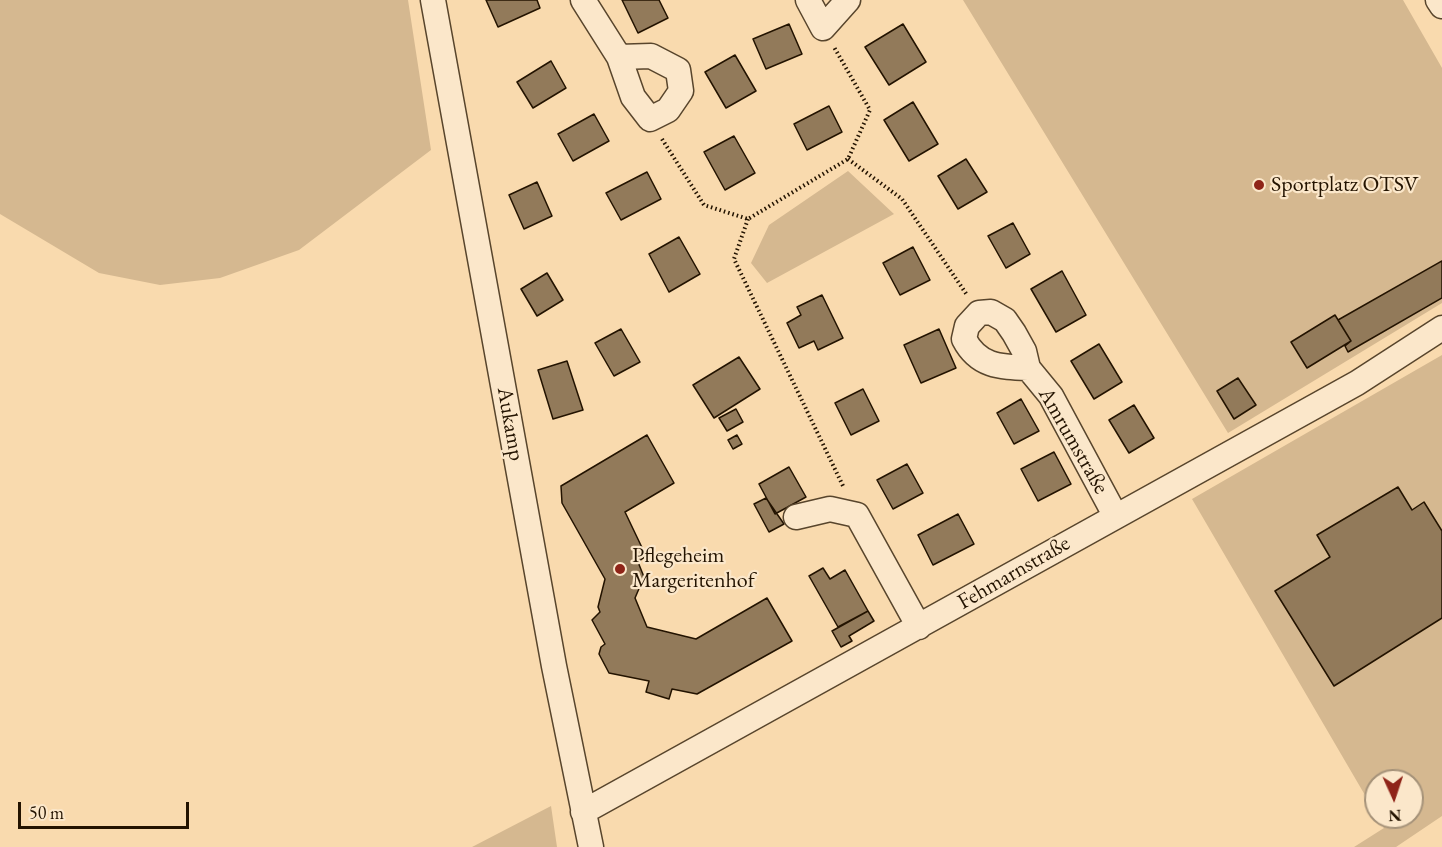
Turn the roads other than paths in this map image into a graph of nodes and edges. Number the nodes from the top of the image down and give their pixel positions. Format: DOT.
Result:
graph roads {
  1 [pos="433,0"];
  2 [pos="583,0"];
  3 [pos="808,0"];
  4 [pos="848,0"];
  5 [pos="1438,0"];
  6 [pos="1442,6"];
  7 [pos="619,57"];
  8 [pos="1442,328"];
  9 [pos="1028,368"];
  10 [pos="1115,515"];
  11 [pos="796,517"];
  12 [pos="919,627"];
  13 [pos="583,812"];
  14 [pos="591,847"];
  1 -- 13 [label="street, Aukamp"];
  2 -- 7 [label="street"];
  3 -- 4 [label="street"];
  5 -- 6 [label="street"];
  7 -- 7 [label="street"];
  8 -- 10 [label="street, Fehmarnstraße"];
  9 -- 9 [label="street, Amrumstraße"];
  9 -- 10 [label="street, Amrumstraße"];
  10 -- 12 [label="street, Fehmarnstraße"];
  11 -- 12 [label="street"];
  12 -- 13 [label="street, Fehmarnstraße"];
  13 -- 14 [label="street, Aukamp"];
}
